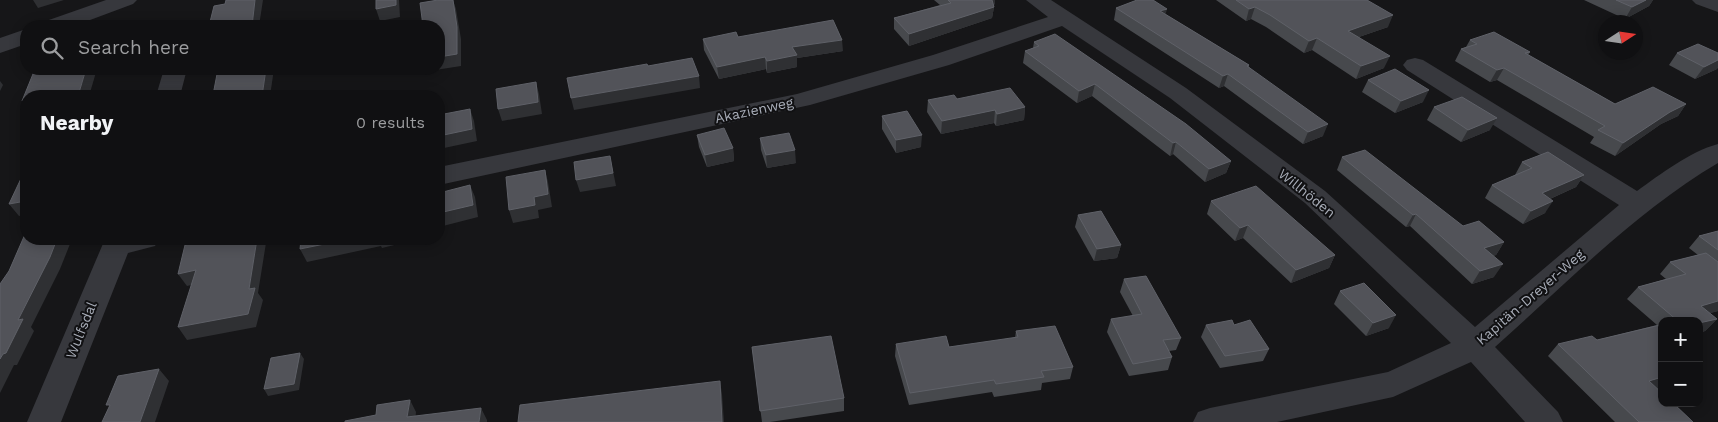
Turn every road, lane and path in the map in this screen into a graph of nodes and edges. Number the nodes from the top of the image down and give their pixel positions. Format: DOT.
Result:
graph roads {
  1 [pos="126,0"];
  2 [pos="1037,0"];
  3 [pos="1703,0"];
  4 [pos="1718,6"];
  5 [pos="1063,19"];
  6 [pos="71,20"];
  7 [pos="20,38"];
  8 [pos="0,46"];
  9 [pos="1415,66"];
  10 [pos="173,75"];
  11 [pos="170,90"];
  12 [pos="1718,152"];
  13 [pos="445,175"];
  14 [pos="1636,204"];
  15 [pos="125,245"];
  16 [pos="1475,346"];
  17 [pos="44,422"];
  18 [pos="1210,422"];
  19 [pos="1546,422"];
  1 -- 6 [label="street"];
  2 -- 5 [label="street, Willhöden"];
  3 -- 4 [label="street"];
  5 -- 13 [label="street, Akazienweg"];
  5 -- 16 [label="street, Willhöden"];
  7 -- 8 [label="street"];
  9 -- 14 [label="street"];
  10 -- 11 [label="street"];
  12 -- 14 [label="street, Kapitän-Dreyer-Weg"];
  14 -- 16 [label="street, Kapitän-Dreyer-Weg"];
  15 -- 17 [label="street, Wulfsdal"];
  16 -- 18 [label="street, Kapitän-Dreyer-Weg"];
  16 -- 19 [label="street, Willhöden"];
}
